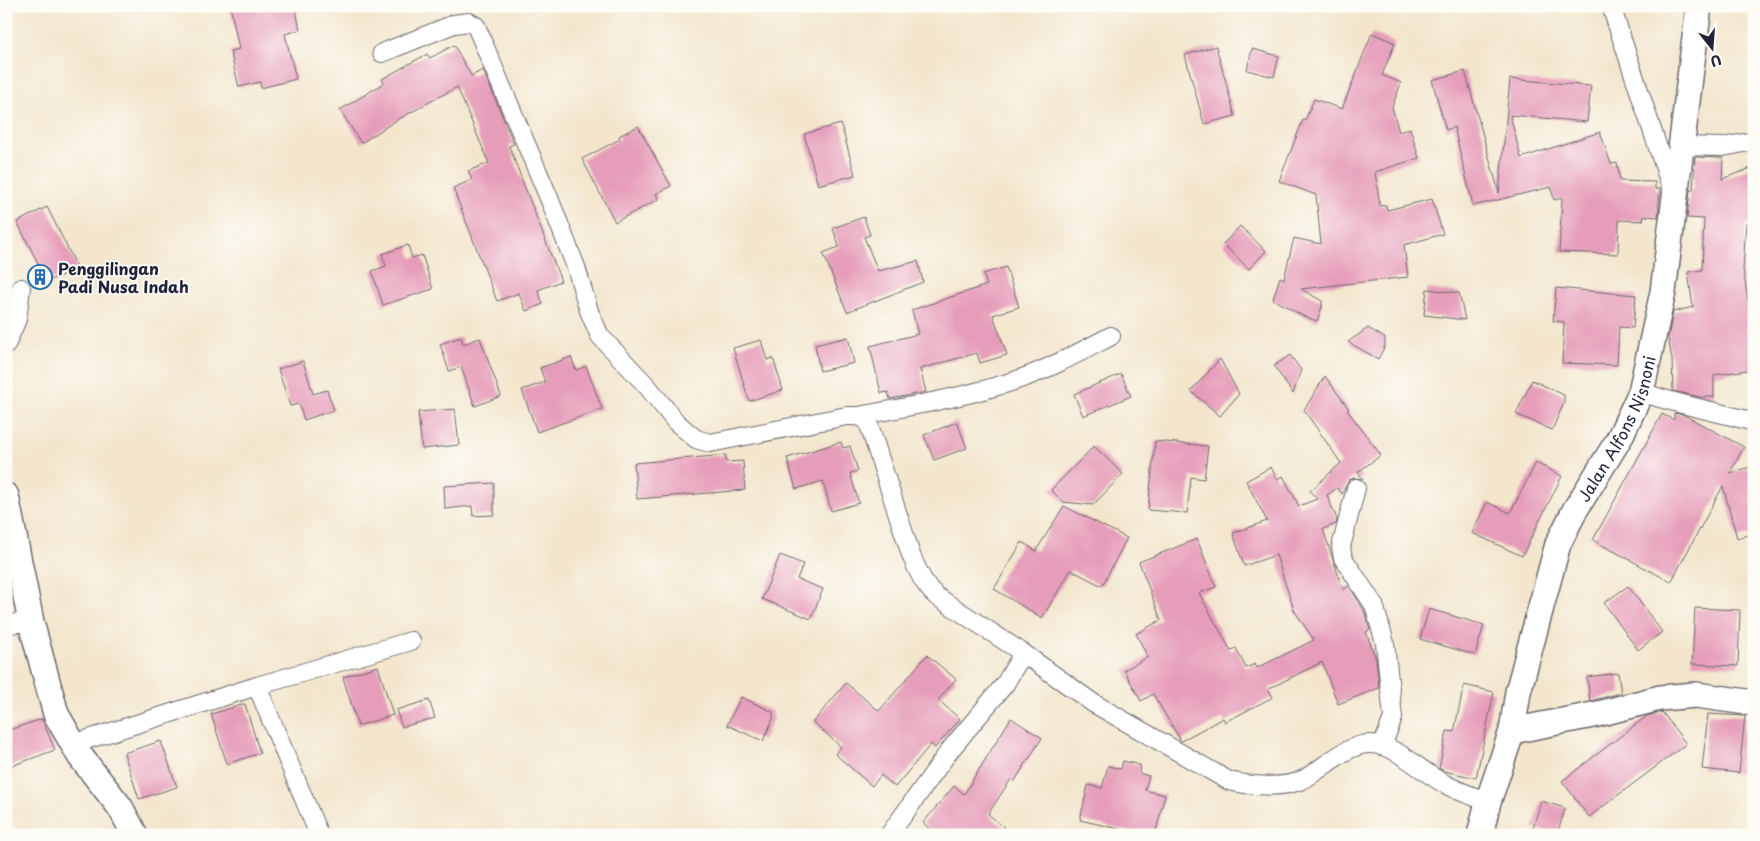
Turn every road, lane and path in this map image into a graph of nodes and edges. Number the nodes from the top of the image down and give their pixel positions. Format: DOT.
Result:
graph roads {
  1 [pos="1611,6"];
  2 [pos="1699,6"];
  3 [pos="382,53"];
  4 [pos="1754,141"];
  5 [pos="1682,146"];
  6 [pos="1675,201"];
  7 [pos="21,288"];
  8 [pos="1111,336"];
  9 [pos="6,345"];
  10 [pos="1641,392"];
  11 [pos="859,416"];
  12 [pos="1754,422"];
  13 [pos="1356,488"];
  14 [pos="6,496"];
  15 [pos="31,622"];
  16 [pos="6,624"];
  17 [pos="411,641"];
  18 [pos="1023,653"];
  19 [pos="257,686"];
  20 [pos="1754,703"];
  21 [pos="1512,731"];
  22 [pos="73,744"];
  23 [pos="1382,746"];
  24 [pos="1488,802"];
  25 [pos="135,835"];
  26 [pos="319,835"];
  27 [pos="889,835"];
  28 [pos="1480,835"];
  1 -- 6 [label="street"];
  2 -- 5 [label="main road, Jalan Alfons Nisnoni"];
  3 -- 11 [label="street"];
  4 -- 5 [label="street"];
  5 -- 6 [label="main road, Jalan Alfons Nisnoni"];
  6 -- 10 [label="main road, Jalan Alfons Nisnoni"];
  7 -- 9 [label="street"];
  8 -- 11 [label="street"];
  10 -- 12 [label="street"];
  10 -- 21 [label="main road, Jalan Alfons Nisnoni"];
  11 -- 18 [label="street"];
  13 -- 23 [label="street"];
  14 -- 15 [label="main road"];
  15 -- 16 [label="street"];
  15 -- 22 [label="main road"];
  17 -- 19 [label="street"];
  18 -- 23 [label="street"];
  18 -- 27 [label="street"];
  19 -- 22 [label="street"];
  19 -- 26 [label="street"];
  20 -- 21 [label="main road"];
  21 -- 24 [label="main road, Jalan Alfons Nisnoni"];
  22 -- 25 [label="main road"];
  23 -- 24 [label="street"];
  24 -- 28 [label="main road, Jalan Alfons Nisnoni"];
}
